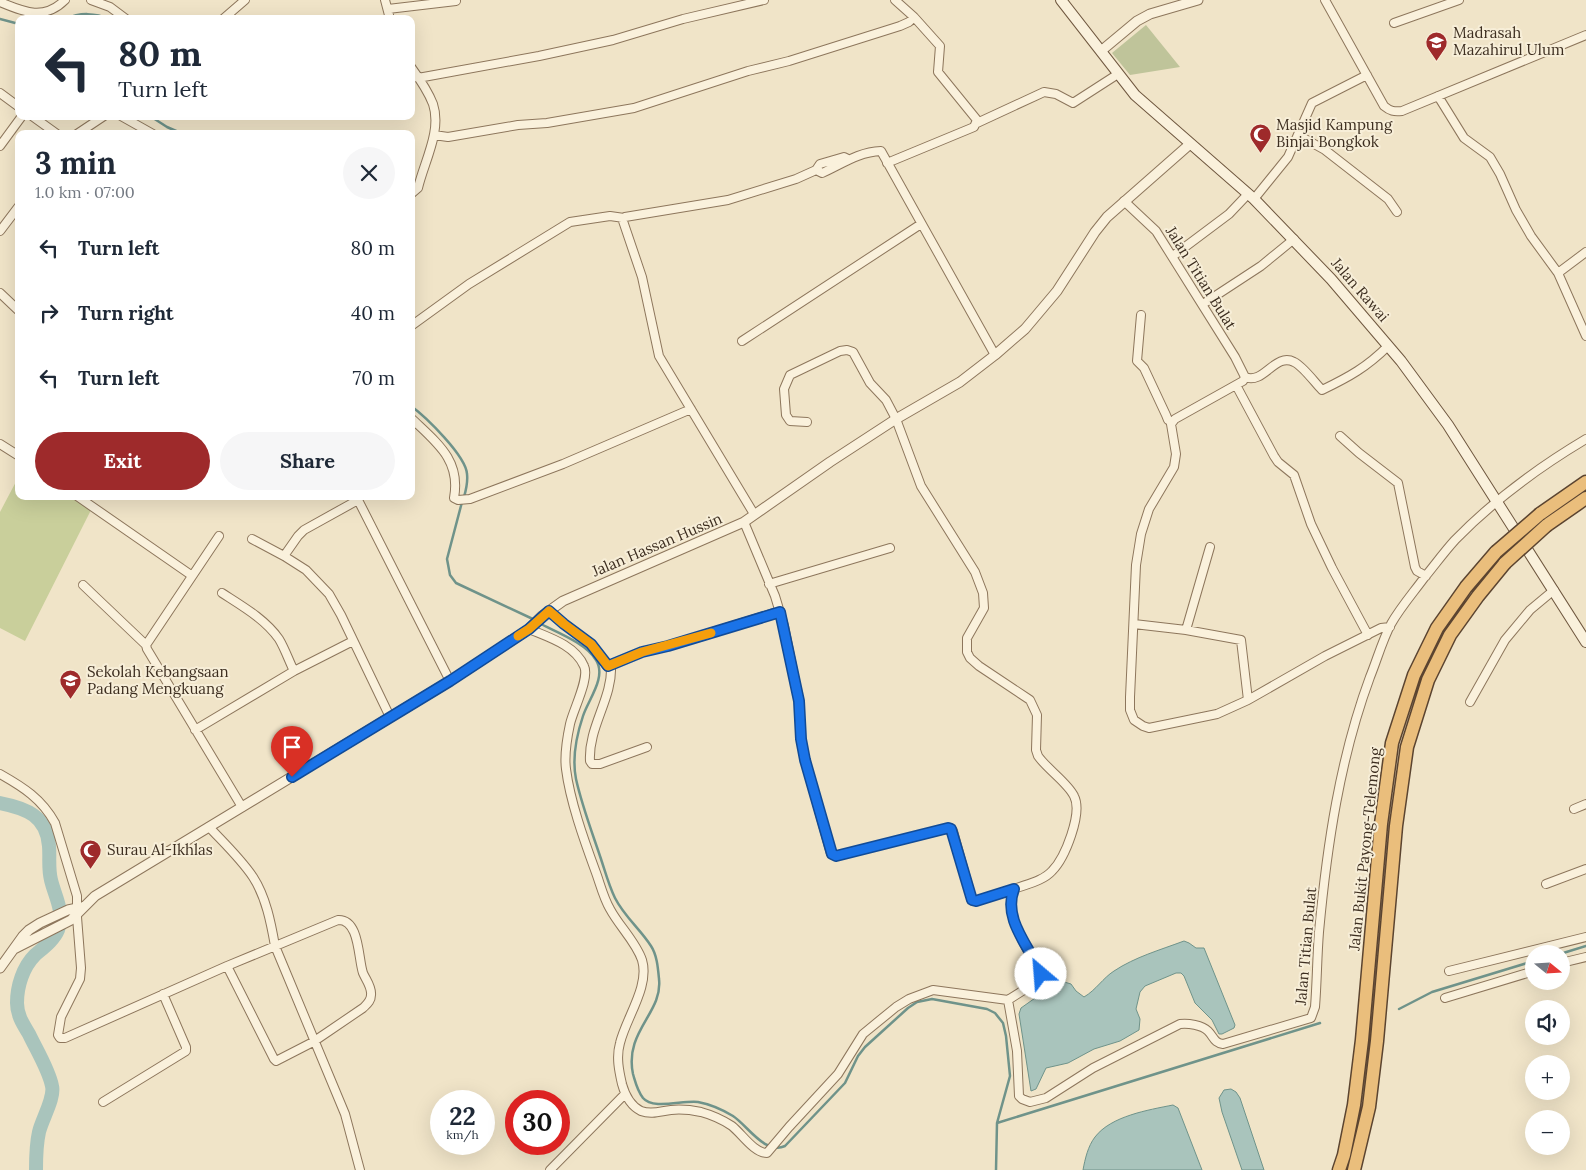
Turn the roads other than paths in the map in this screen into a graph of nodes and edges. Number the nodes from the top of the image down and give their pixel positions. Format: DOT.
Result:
graph roads {
  1 [pos="65,0"];
  2 [pos="91,0"];
  3 [pos="245,0"];
  4 [pos="385,0"];
  5 [pos="764,0"];
  6 [pos="895,0"];
  7 [pos="1061,0"];
  8 [pos="1198,0"];
  9 [pos="1325,0"];
  10 [pos="1459,0"];
  11 [pos="0,2"];
  12 [pos="456,2"];
  13 [pos="388,9"];
  14 [pos="121,15"];
  15 [pos="228,15"];
  16 [pos="389,15"];
  17 [pos="914,18"];
  18 [pos="1394,23"];
  19 [pos="1586,34"];
  20 [pos="1100,51"];
  21 [pos="415,73"];
  22 [pos="1118,74"];
  23 [pos="1367,75"];
  24 [pos="418,78"];
  25 [pos="0,93"];
  26 [pos="1438,96"];
  27 [pos="15,104"];
  28 [pos="19,120"];
  29 [pos="38,120"];
  30 [pos="98,120"];
  31 [pos="128,120"];
  32 [pos="975,125"];
  33 [pos="51,130"];
  34 [pos="82,130"];
  35 [pos="146,130"];
  36 [pos="434,135"];
  37 [pos="1298,135"];
  38 [pos="1190,144"];
  39 [pos="0,146"];
  40 [pos="887,163"];
  41 [pos="415,191"];
  42 [pos="1251,196"];
  43 [pos="1124,200"];
  44 [pos="15,211"];
  45 [pos="1397,212"];
  46 [pos="624,218"];
  47 [pos="921,224"];
  48 [pos="0,231"];
  49 [pos="1294,240"];
  50 [pos="1586,252"];
  51 [pos="1174,256"];
  52 [pos="1558,273"];
  53 [pos="0,293"];
  54 [pos="1203,304"];
  55 [pos="15,307"];
  56 [pos="1141,315"];
  57 [pos="415,323"];
  58 [pos="1586,336"];
  59 [pos="742,341"];
  60 [pos="1388,346"];
  61 [pos="995,355"];
  62 [pos="1245,377"];
  63 [pos="1236,385"];
  64 [pos="691,409"];
  65 [pos="896,419"];
  66 [pos="415,422"];
  67 [pos="806,422"];
  68 [pos="1172,422"];
  69 [pos="1340,436"];
  70 [pos="1586,439"];
  71 [pos="0,444"];
  72 [pos="15,453"];
  73 [pos="1586,482"];
  74 [pos="1586,498"];
  75 [pos="84,500"];
  76 [pos="354,500"];
  77 [pos="358,500"];
  78 [pos="1497,501"];
  79 [pos="754,514"];
  80 [pos="744,522"];
  81 [pos="218,536"];
  82 [pos="252,539"];
  83 [pos="1210,547"];
  84 [pos="890,548"];
  85 [pos="284,556"];
  86 [pos="191,575"];
  87 [pos="1426,576"];
  88 [pos="770,584"];
  89 [pos="83,586"];
  90 [pos="1554,590"];
  91 [pos="222,593"];
  92 [pos="780,612"];
  93 [pos="545,614"];
  94 [pos="1134,624"];
  95 [pos="1390,627"];
  96 [pos="530,628"];
  97 [pos="1186,630"];
  98 [pos="1368,635"];
  99 [pos="353,641"];
  100 [pos="1586,642"];
  101 [pos="146,645"];
  102 [pos="609,665"];
  103 [pos="294,671"];
  104 [pos="450,681"];
  105 [pos="1248,700"];
  106 [pos="1470,702"];
  107 [pos="390,717"];
  108 [pos="195,730"];
  109 [pos="646,747"];
  110 [pos="0,774"];
  111 [pos="0,780"];
  112 [pos="17,784"];
  113 [pos="1586,804"];
  114 [pos="242,807"];
  115 [pos="1574,809"];
  116 [pos="210,827"];
  117 [pos="1586,869"];
  118 [pos="1546,884"];
  119 [pos="1014,889"];
  120 [pos="77,912"];
  121 [pos="1586,938"];
  122 [pos="275,946"];
  123 [pos="14,949"];
  124 [pos="1586,956"];
  125 [pos="1570,961"];
  126 [pos="227,966"];
  127 [pos="0,968"];
  128 [pos="1449,970"];
  129 [pos="1525,974"];
  130 [pos="163,994"];
  131 [pos="1445,998"];
  132 [pos="1008,1000"];
  133 [pos="313,1042"];
  134 [pos="625,1094"];
  135 [pos="103,1102"];
  136 [pos="360,1170"];
  137 [pos="550,1170"];
  138 [pos="1339,1170"];
  139 [pos="1354,1170"];
  1 -- 11 [label="street"];
  2 -- 14 [label="street"];
  3 -- 15 [label="street"];
  4 -- 13 [label="street"];
  5 -- 24 [label="street"];
  6 -- 17 [label="street"];
  7 -- 20 [label="main road, Jalan Rawai"];
  8 -- 20 [label="street"];
  9 -- 23 [label="street"];
  10 -- 18 [label="street"];
  12 -- 13 [label="street"];
  13 -- 16 [label="street"];
  17 -- 32 [label="street"];
  17 -- 36 [label="street"];
  19 -- 26 [label="street"];
  20 -- 22 [label="main road, Jalan Rawai"];
  21 -- 24 [label="street"];
  22 -- 32 [label="street"];
  22 -- 38 [label="main road, Jalan Rawai"];
  23 -- 26 [label="street"];
  23 -- 37 [label="street"];
  24 -- 36 [label="street"];
  25 -- 27 [label="street"];
  26 -- 52 [label="street"];
  28 -- 39 [label="street"];
  29 -- 33 [label="street"];
  30 -- 34 [label="street"];
  31 -- 35 [label="street"];
  32 -- 40 [label="street"];
  36 -- 41 [label="street"];
  37 -- 42 [label="street"];
  37 -- 45 [label="street"];
  38 -- 42 [label="main road, Jalan Rawai"];
  38 -- 43 [label="street, Jalan Hassan Hussin"];
  40 -- 46 [label="street"];
  40 -- 47 [label="street"];
  42 -- 49 [label="main road, Jalan Rawai"];
  42 -- 51 [label="street"];
  43 -- 51 [label="street, Jalan Titian Bulat"];
  43 -- 61 [label="street, Jalan Hassan Hussin"];
  44 -- 48 [label="street"];
  46 -- 57 [label="street"];
  46 -- 64 [label="street"];
  47 -- 59 [label="street"];
  47 -- 61 [label="street"];
  49 -- 54 [label="street"];
  49 -- 60 [label="main road, Jalan Rawai"];
  50 -- 52 [label="street"];
  51 -- 54 [label="street, Jalan Titian Bulat"];
  52 -- 58 [label="street"];
  53 -- 55 [label="street"];
  54 -- 62 [label="street, Jalan Titian Bulat"];
  56 -- 68 [label="street"];
  60 -- 62 [label="street"];
  60 -- 78 [label="main road, Jalan Rawai"];
  61 -- 65 [label="street, Jalan Hassan Hussin"];
  62 -- 63 [label="street"];
  63 -- 68 [label="street"];
  63 -- 98 [label="street"];
  64 -- 66 [label="street"];
  64 -- 79 [label="street"];
  65 -- 67 [label="street"];
  65 -- 79 [label="street, Jalan Hassan Hussin"];
  65 -- 119 [label="street"];
  68 -- 94 [label="street"];
  69 -- 87 [label="street"];
  70 -- 78 [label="street, Jalan Titian Bulat"];
  71 -- 72 [label="street"];
  73 -- 138 [label="highway, Jalan Bukit Payong-Telemong, bridge"];
  74 -- 139 [label="highway, Jalan Bukit Payong-Telemong, bridge"];
  75 -- 86 [label="street"];
  76 -- 85 [label="street"];
  77 -- 104 [label="street"];
  78 -- 87 [label="street, Jalan Titian Bulat"];
  78 -- 90 [label="main road, Jalan Rawai"];
  79 -- 80 [label="street, Jalan Hassan Hussin"];
  80 -- 88 [label="street"];
  80 -- 93 [label="street, Jalan Hassan Hussin"];
  81 -- 86 [label="street"];
  82 -- 85 [label="street"];
  83 -- 97 [label="street"];
  84 -- 88 [label="street"];
  85 -- 99 [label="street"];
  86 -- 101 [label="street"];
  87 -- 95 [label="street, Jalan Titian Bulat"];
  88 -- 92 [label="street"];
  89 -- 101 [label="street"];
  90 -- 100 [label="main road, Jalan Rawai"];
  90 -- 106 [label="street"];
  91 -- 103 [label="street"];
  92 -- 102 [label="street"];
  92 -- 119 [label="street"];
  93 -- 96 [label="street, Jalan Hassan Hussin"];
  93 -- 102 [label="street"];
  94 -- 97 [label="street"];
  94 -- 105 [label="street"];
  95 -- 98 [label="street"];
  95 -- 132 [label="street, Jalan Titian Bulat"];
  96 -- 104 [label="street, Jalan Hassan Hussin"];
  96 -- 134 [label="street"];
  97 -- 105 [label="street"];
  98 -- 105 [label="street"];
  99 -- 103 [label="street"];
  99 -- 107 [label="street"];
  101 -- 108 [label="street"];
  102 -- 109 [label="street"];
  103 -- 108 [label="street"];
  104 -- 107 [label="street, Jalan Hassan Hussin"];
  107 -- 114 [label="street, Jalan Hassan Hussin"];
  108 -- 114 [label="street"];
  110 -- 112 [label="street"];
  111 -- 112 [label="street"];
  112 -- 120 [label="street"];
  113 -- 115 [label="street"];
  114 -- 116 [label="street, Jalan Hassan Hussin"];
  116 -- 120 [label="street, Jalan Hassan Hussin"];
  116 -- 122 [label="street"];
  117 -- 118 [label="street"];
  119 -- 132 [label="street"];
  120 -- 123 [label="street, Jalan Hassan Hussin"];
  120 -- 123 [label="street, Jalan Hassan Hussin"];
  120 -- 130 [label="street"];
  121 -- 128 [label="street"];
  122 -- 126 [label="street"];
  122 -- 133 [label="street"];
  122 -- 133 [label="street"];
  123 -- 127 [label="street, Jalan Hassan Hussin"];
  124 -- 125 [label="street"];
  126 -- 130 [label="street"];
  126 -- 133 [label="street"];
  129 -- 131 [label="street"];
  130 -- 135 [label="street"];
  132 -- 134 [label="street"];
  133 -- 136 [label="street"];
  134 -- 137 [label="street"];
}
